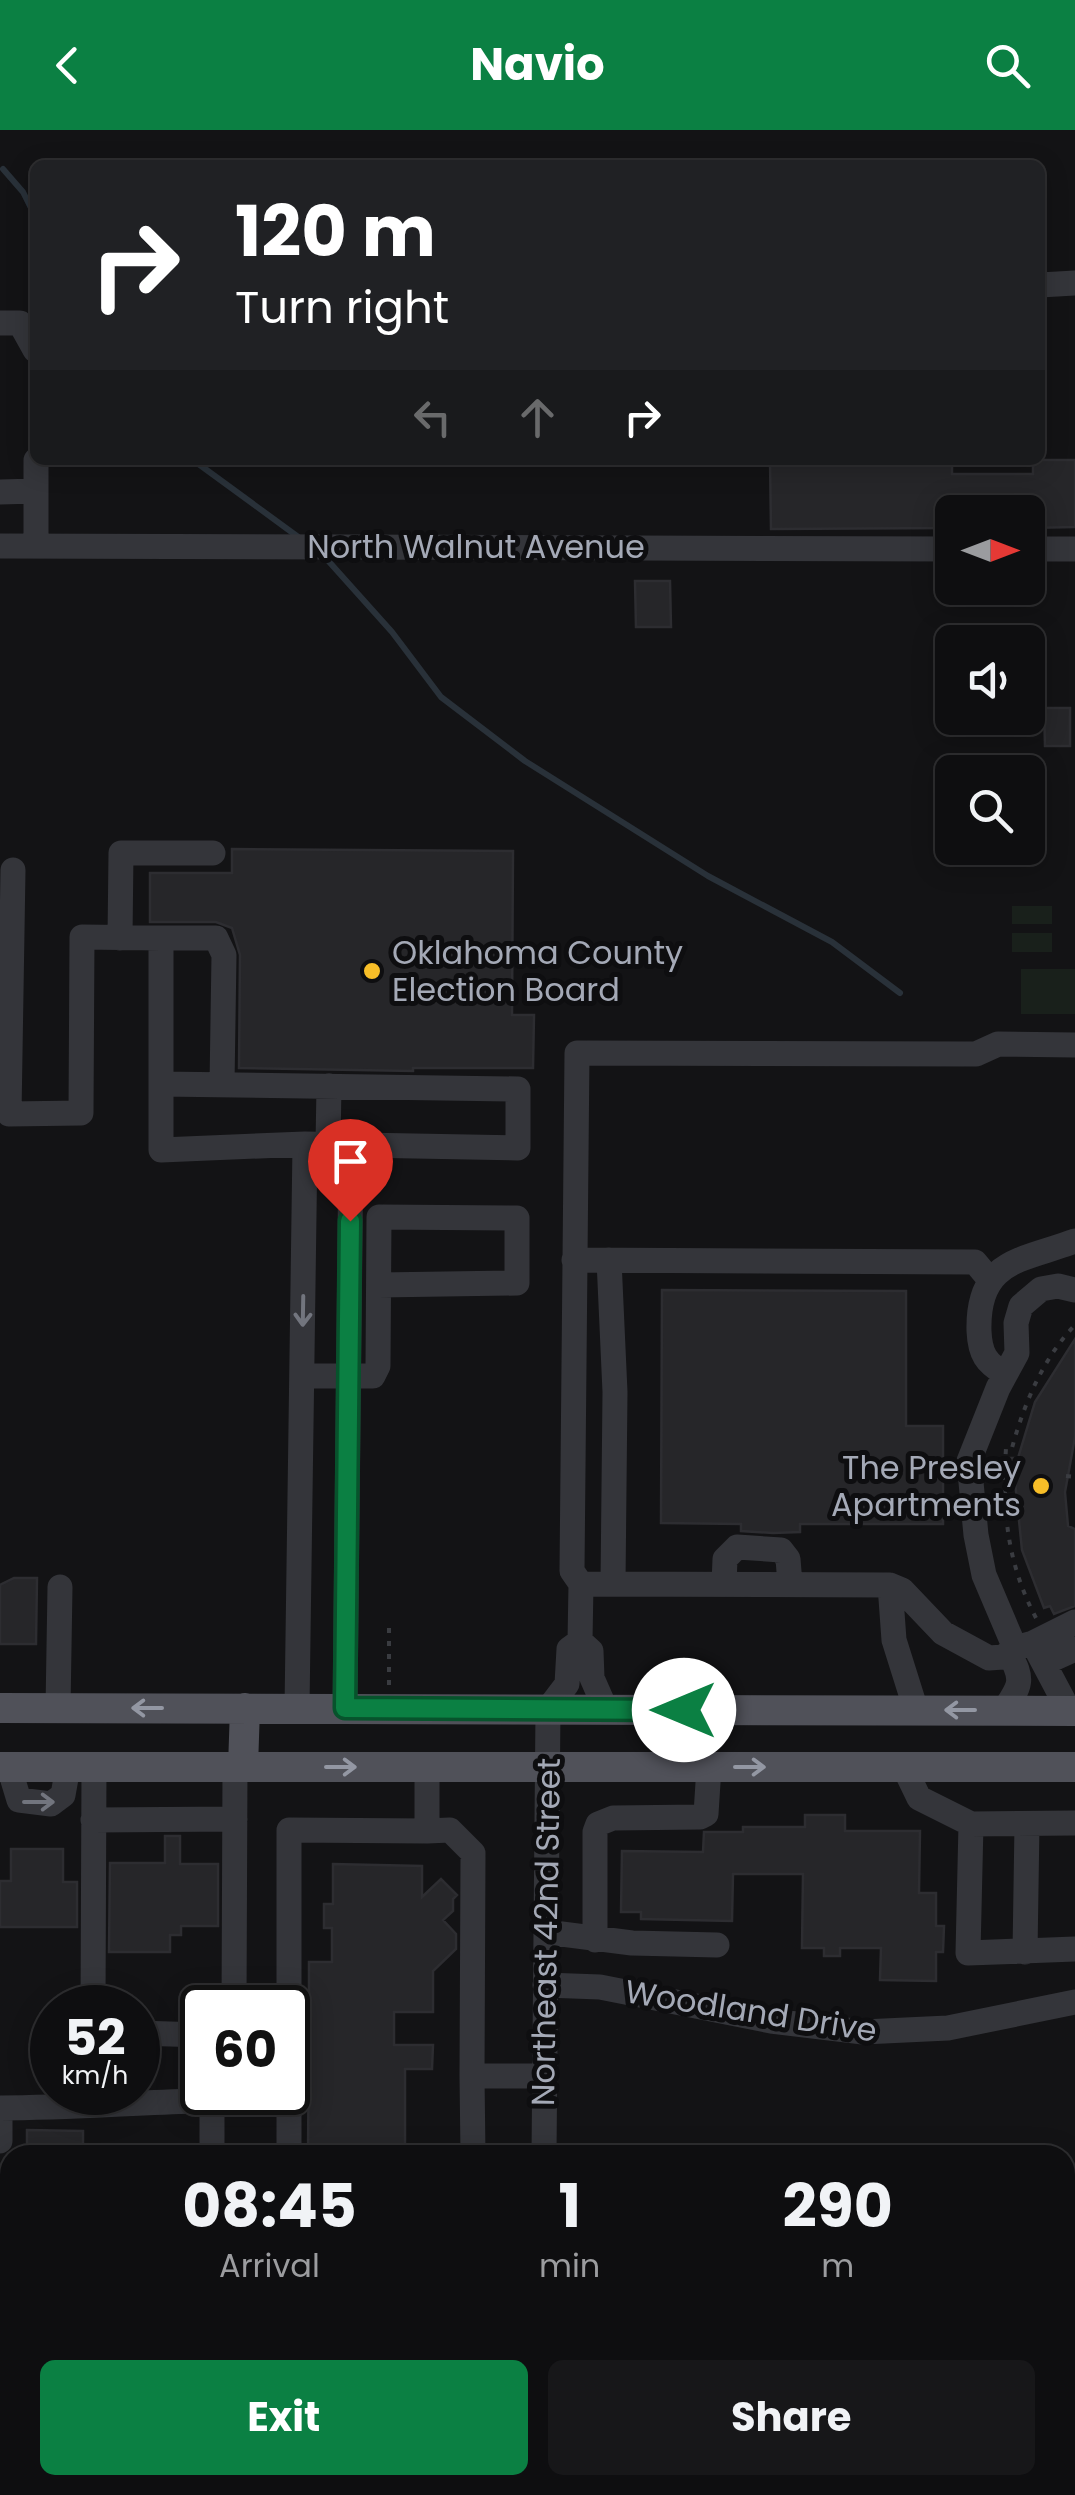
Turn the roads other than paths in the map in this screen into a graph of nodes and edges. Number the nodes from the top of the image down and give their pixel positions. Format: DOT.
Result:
graph roads {
  1 [pos="1075,284"];
  2 [pos="1045,285"];
  3 [pos="0,323"];
  4 [pos="30,341"];
  5 [pos="36,465"];
  6 [pos="36,491"];
  7 [pos="0,492"];
  8 [pos="0,546"];
  9 [pos="36,546"];
  10 [pos="935,548"];
  11 [pos="1045,549"];
  12 [pos="1075,549"];
  13 [pos="214,853"];
  14 [pos="13,870"];
  15 [pos="120,938"];
  16 [pos="161,938"];
  17 [pos="1075,1045"];
  18 [pos="162,1084"];
  19 [pos="222,1085"];
  20 [pos="329,1086"];
  21 [pos="4,1117"];
  22 [pos="328,1144"];
  23 [pos="1075,1241"];
  24 [pos="574,1260"];
  25 [pos="609,1260"];
  26 [pos="990,1280"];
  27 [pos="378,1285"];
  28 [pos="1075,1290"];
  29 [pos="1005,1374"];
  30 [pos="302,1376"];
  31 [pos="347,1376"];
  32 [pos="581,1584"];
  33 [pos="613,1584"];
  34 [pos="724,1584"];
  35 [pos="790,1584"];
  36 [pos="890,1585"];
  37 [pos="60,1587"];
  38 [pos="1075,1622"];
  39 [pos="345,1624"];
  40 [pos="298,1626"];
  41 [pos="580,1640"];
  42 [pos="1028,1646"];
  43 [pos="1075,1648"];
  44 [pos="0,1708"];
  45 [pos="58,1708"];
  46 [pos="245,1708"];
  47 [pos="297,1708"];
  48 [pos="345,1708"];
  49 [pos="548,1709"];
  50 [pos="606,1710"];
  51 [pos="916,1710"];
  52 [pos="1004,1710"];
  53 [pos="1072,1711"];
  54 [pos="4,1766"];
  55 [pos="548,1766"];
  56 [pos="81,1767"];
  57 [pos="239,1767"];
  58 [pos="709,1767"];
  59 [pos="904,1767"];
  60 [pos="1075,1767"];
  61 [pos="427,1768"];
  62 [pos="235,1819"];
  63 [pos="93,1820"];
  64 [pos="1075,1823"];
  65 [pos="971,1824"];
  66 [pos="1027,1824"];
  67 [pos="427,1830"];
  68 [pos="546,1932"];
  69 [pos="595,1940"];
  70 [pos="717,1945"];
  71 [pos="1075,1949"];
  72 [pos="1025,1952"];
  73 [pos="546,1984"];
  74 [pos="92,1985"];
  75 [pos="234,1985"];
  76 [pos="1075,2002"];
  77 [pos="472,2076"];
  78 [pos="545,2076"];
  79 [pos="0,2108"];
  80 [pos="0,2141"];
  81 [pos="212,2145"];
  82 [pos="288,2145"];
  83 [pos="472,2145"];
  84 [pos="544,2145"];
  1 -- 2 [label="street"];
  3 -- 4 [label="street"];
  5 -- 6 [label="street"];
  6 -- 7 [label="street"];
  6 -- 9 [label="street"];
  8 -- 9 [label="street, North Walnut Avenue"];
  9 -- 10 [label="street, North Walnut Avenue"];
  11 -- 12 [label="street"];
  13 -- 15 [label="street"];
  14 -- 21 [label="street"];
  15 -- 16 [label="street"];
  15 -- 21 [label="street"];
  16 -- 18 [label="street"];
  16 -- 19 [label="street"];
  17 -- 24 [label="street"];
  18 -- 19 [label="street"];
  18 -- 22 [label="street"];
  19 -- 20 [label="street"];
  20 -- 22 [label="street"];
  20 -- 22 [label="street"];
  22 -- 30 [label="street, one-way"];
  22 -- 31 [label="street"];
  23 -- 26 [label="street"];
  24 -- 25 [label="street"];
  24 -- 32 [label="street"];
  25 -- 26 [label="street"];
  25 -- 33 [label="street"];
  26 -- 29 [label="street"];
  27 -- 27 [label="street"];
  27 -- 31 [label="street"];
  28 -- 29 [label="street"];
  29 -- 42 [label="street"];
  30 -- 31 [label="street"];
  30 -- 40 [label="street"];
  31 -- 39 [label="street"];
  32 -- 33 [label="street"];
  32 -- 41 [label="street"];
  33 -- 34 [label="street"];
  34 -- 35 [label="street"];
  34 -- 35 [label="street"];
  35 -- 36 [label="street"];
  36 -- 42 [label="street"];
  36 -- 51 [label="street"];
  37 -- 45 [label="street"];
  38 -- 42 [label="street"];
  39 -- 40 [label="street"];
  39 -- 48 [label="street"];
  40 -- 47 [label="street"];
  41 -- 49 [label="street"];
  41 -- 50 [label="street"];
  42 -- 43 [label="street"];
  42 -- 52 [label="street"];
  42 -- 53 [label="street"];
  44 -- 45 [label="main road"];
  46 -- 45 [label="main road, one-way"];
  46 -- 47 [label="main road"];
  46 -- 57 [label="main road"];
  47 -- 48 [label="main road"];
  48 -- 49 [label="main road"];
  49 -- 50 [label="main road"];
  49 -- 55 [label="street, Northeast 42nd Street"];
  50 -- 51 [label="main road"];
  52 -- 51 [label="main road, one-way"];
  52 -- 53 [label="main road"];
  54 -- 56 [label="main road, one-way"];
  55 -- 58 [label="main road"];
  55 -- 61 [label="main road"];
  55 -- 68 [label="street, Northeast 42nd Street"];
  56 -- 57 [label="main road"];
  56 -- 63 [label="street"];
  57 -- 61 [label="main road, one-way"];
  57 -- 62 [label="street"];
  58 -- 59 [label="main road, one-way"];
  58 -- 69 [label="street"];
  59 -- 60 [label="main road"];
  59 -- 65 [label="street"];
  61 -- 67 [label="street"];
  62 -- 63 [label="street"];
  62 -- 75 [label="street"];
  63 -- 74 [label="street"];
  64 -- 66 [label="street"];
  65 -- 66 [label="street"];
  65 -- 72 [label="street"];
  66 -- 72 [label="street"];
  67 -- 77 [label="street"];
  67 -- 82 [label="street"];
  68 -- 69 [label="street"];
  68 -- 73 [label="street, Northeast 42nd Street"];
  69 -- 70 [label="street"];
  71 -- 72 [label="street"];
  73 -- 76 [label="street, Woodland Drive"];
  73 -- 78 [label="street, Northeast 42nd Street"];
  77 -- 78 [label="street"];
  77 -- 83 [label="street"];
  78 -- 84 [label="street, Northeast 42nd Street"];
  79 -- 80 [label="street"];
  79 -- 81 [label="street"];
}
